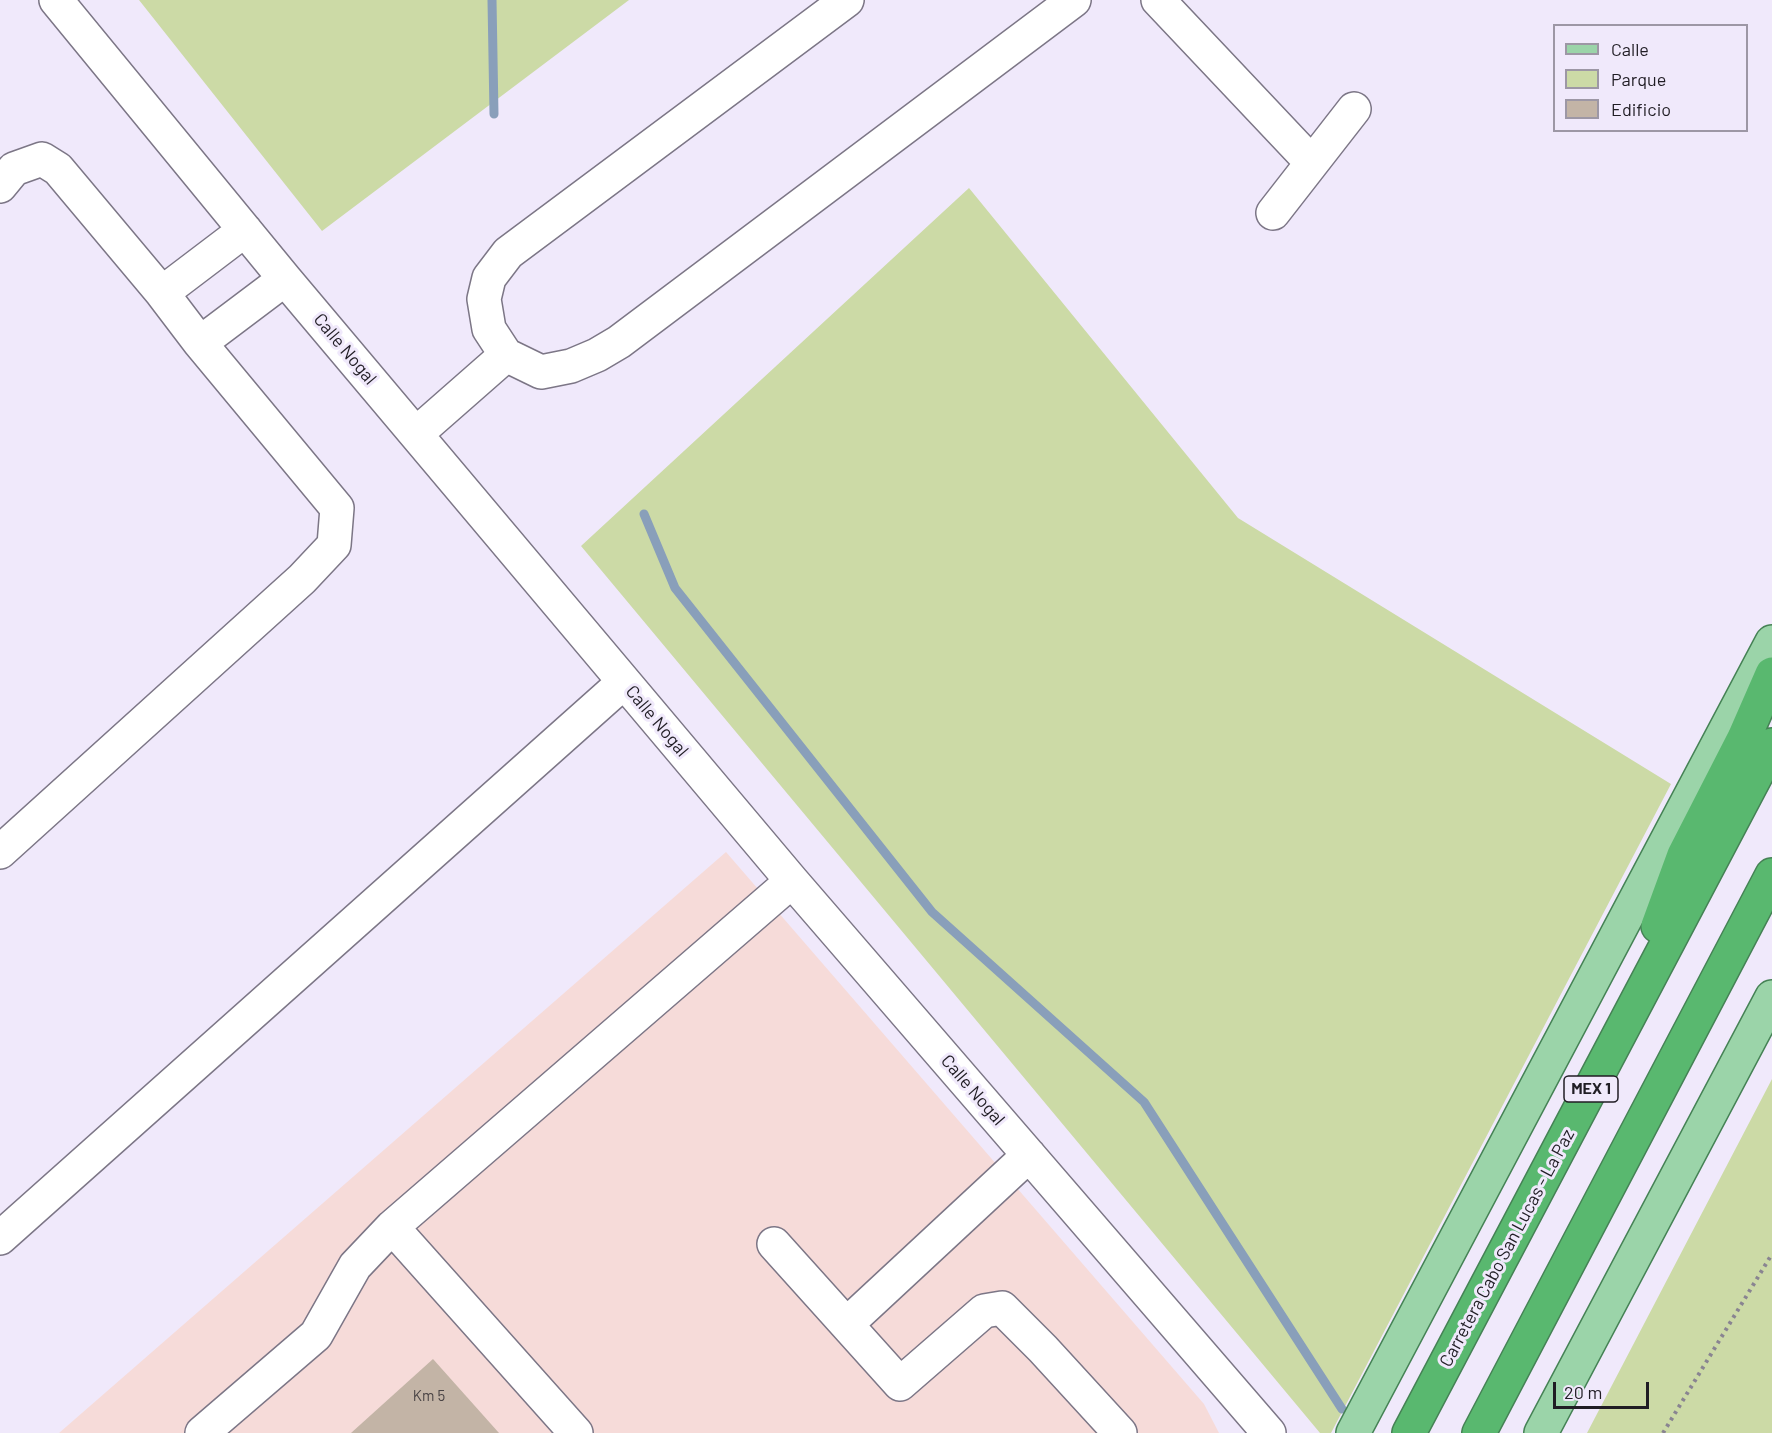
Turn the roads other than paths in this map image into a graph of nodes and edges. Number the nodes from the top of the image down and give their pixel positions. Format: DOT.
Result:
graph roads {
  1 [pos="56,0"];
  2 [pos="847,0"];
  3 [pos="1074,0"];
  4 [pos="1158,0"];
  5 [pos="1354,109"];
  6 [pos="1312,163"];
  7 [pos="0,186"];
  8 [pos="1274,213"];
  9 [pos="245,230"];
  10 [pos="285,279"];
  11 [pos="162,293"];
  12 [pos="200,342"];
  13 [pos="506,355"];
  14 [pos="416,434"];
  15 [pos="1772,642"];
  16 [pos="1772,674"];
  17 [pos="624,682"];
  18 [pos="1772,745"];
  19 [pos="0,852"];
  20 [pos="1772,875"];
  21 [pos="792,881"];
  22 [pos="1772,997"];
  23 [pos="1614,1046"];
  24 [pos="1029,1155"];
  25 [pos="392,1227"];
  26 [pos="0,1238"];
  27 [pos="774,1244"];
  28 [pos="847,1324"];
  29 [pos="202,1433"];
  30 [pos="576,1433"];
  31 [pos="1120,1433"];
  32 [pos="1269,1433"];
  33 [pos="1353,1433"];
  34 [pos="1409,1433"];
  35 [pos="1479,1433"];
  36 [pos="1541,1433"];
  1 -- 9 [label="street, Calle Nogal"];
  2 -- 13 [label="street"];
  3 -- 13 [label="street"];
  4 -- 6 [label="street"];
  5 -- 6 [label="street"];
  6 -- 8 [label="street"];
  7 -- 11 [label="street"];
  9 -- 10 [label="street, Calle Nogal"];
  9 -- 11 [label="street"];
  10 -- 12 [label="street"];
  10 -- 14 [label="street, Calle Nogal"];
  11 -- 12 [label="street"];
  12 -- 19 [label="street"];
  13 -- 14 [label="street"];
  14 -- 17 [label="street, Calle Nogal"];
  15 -- 33 [label="main road"];
  16 -- 23 [label="highway"];
  17 -- 21 [label="street, Calle Nogal"];
  17 -- 26 [label="street"];
  18 -- 23 [label="highway, Carretera Cabo San Lucas - La Paz / MEX 1"];
  20 -- 35 [label="highway"];
  21 -- 24 [label="street, Calle Nogal"];
  21 -- 25 [label="street"];
  22 -- 36 [label="main road"];
  23 -- 34 [label="highway, Carretera Cabo San Lucas - La Paz / MEX 1"];
  24 -- 28 [label="street"];
  24 -- 32 [label="street, Calle Nogal"];
  25 -- 29 [label="street"];
  25 -- 30 [label="street"];
  27 -- 28 [label="street"];
  28 -- 31 [label="street"];
}
